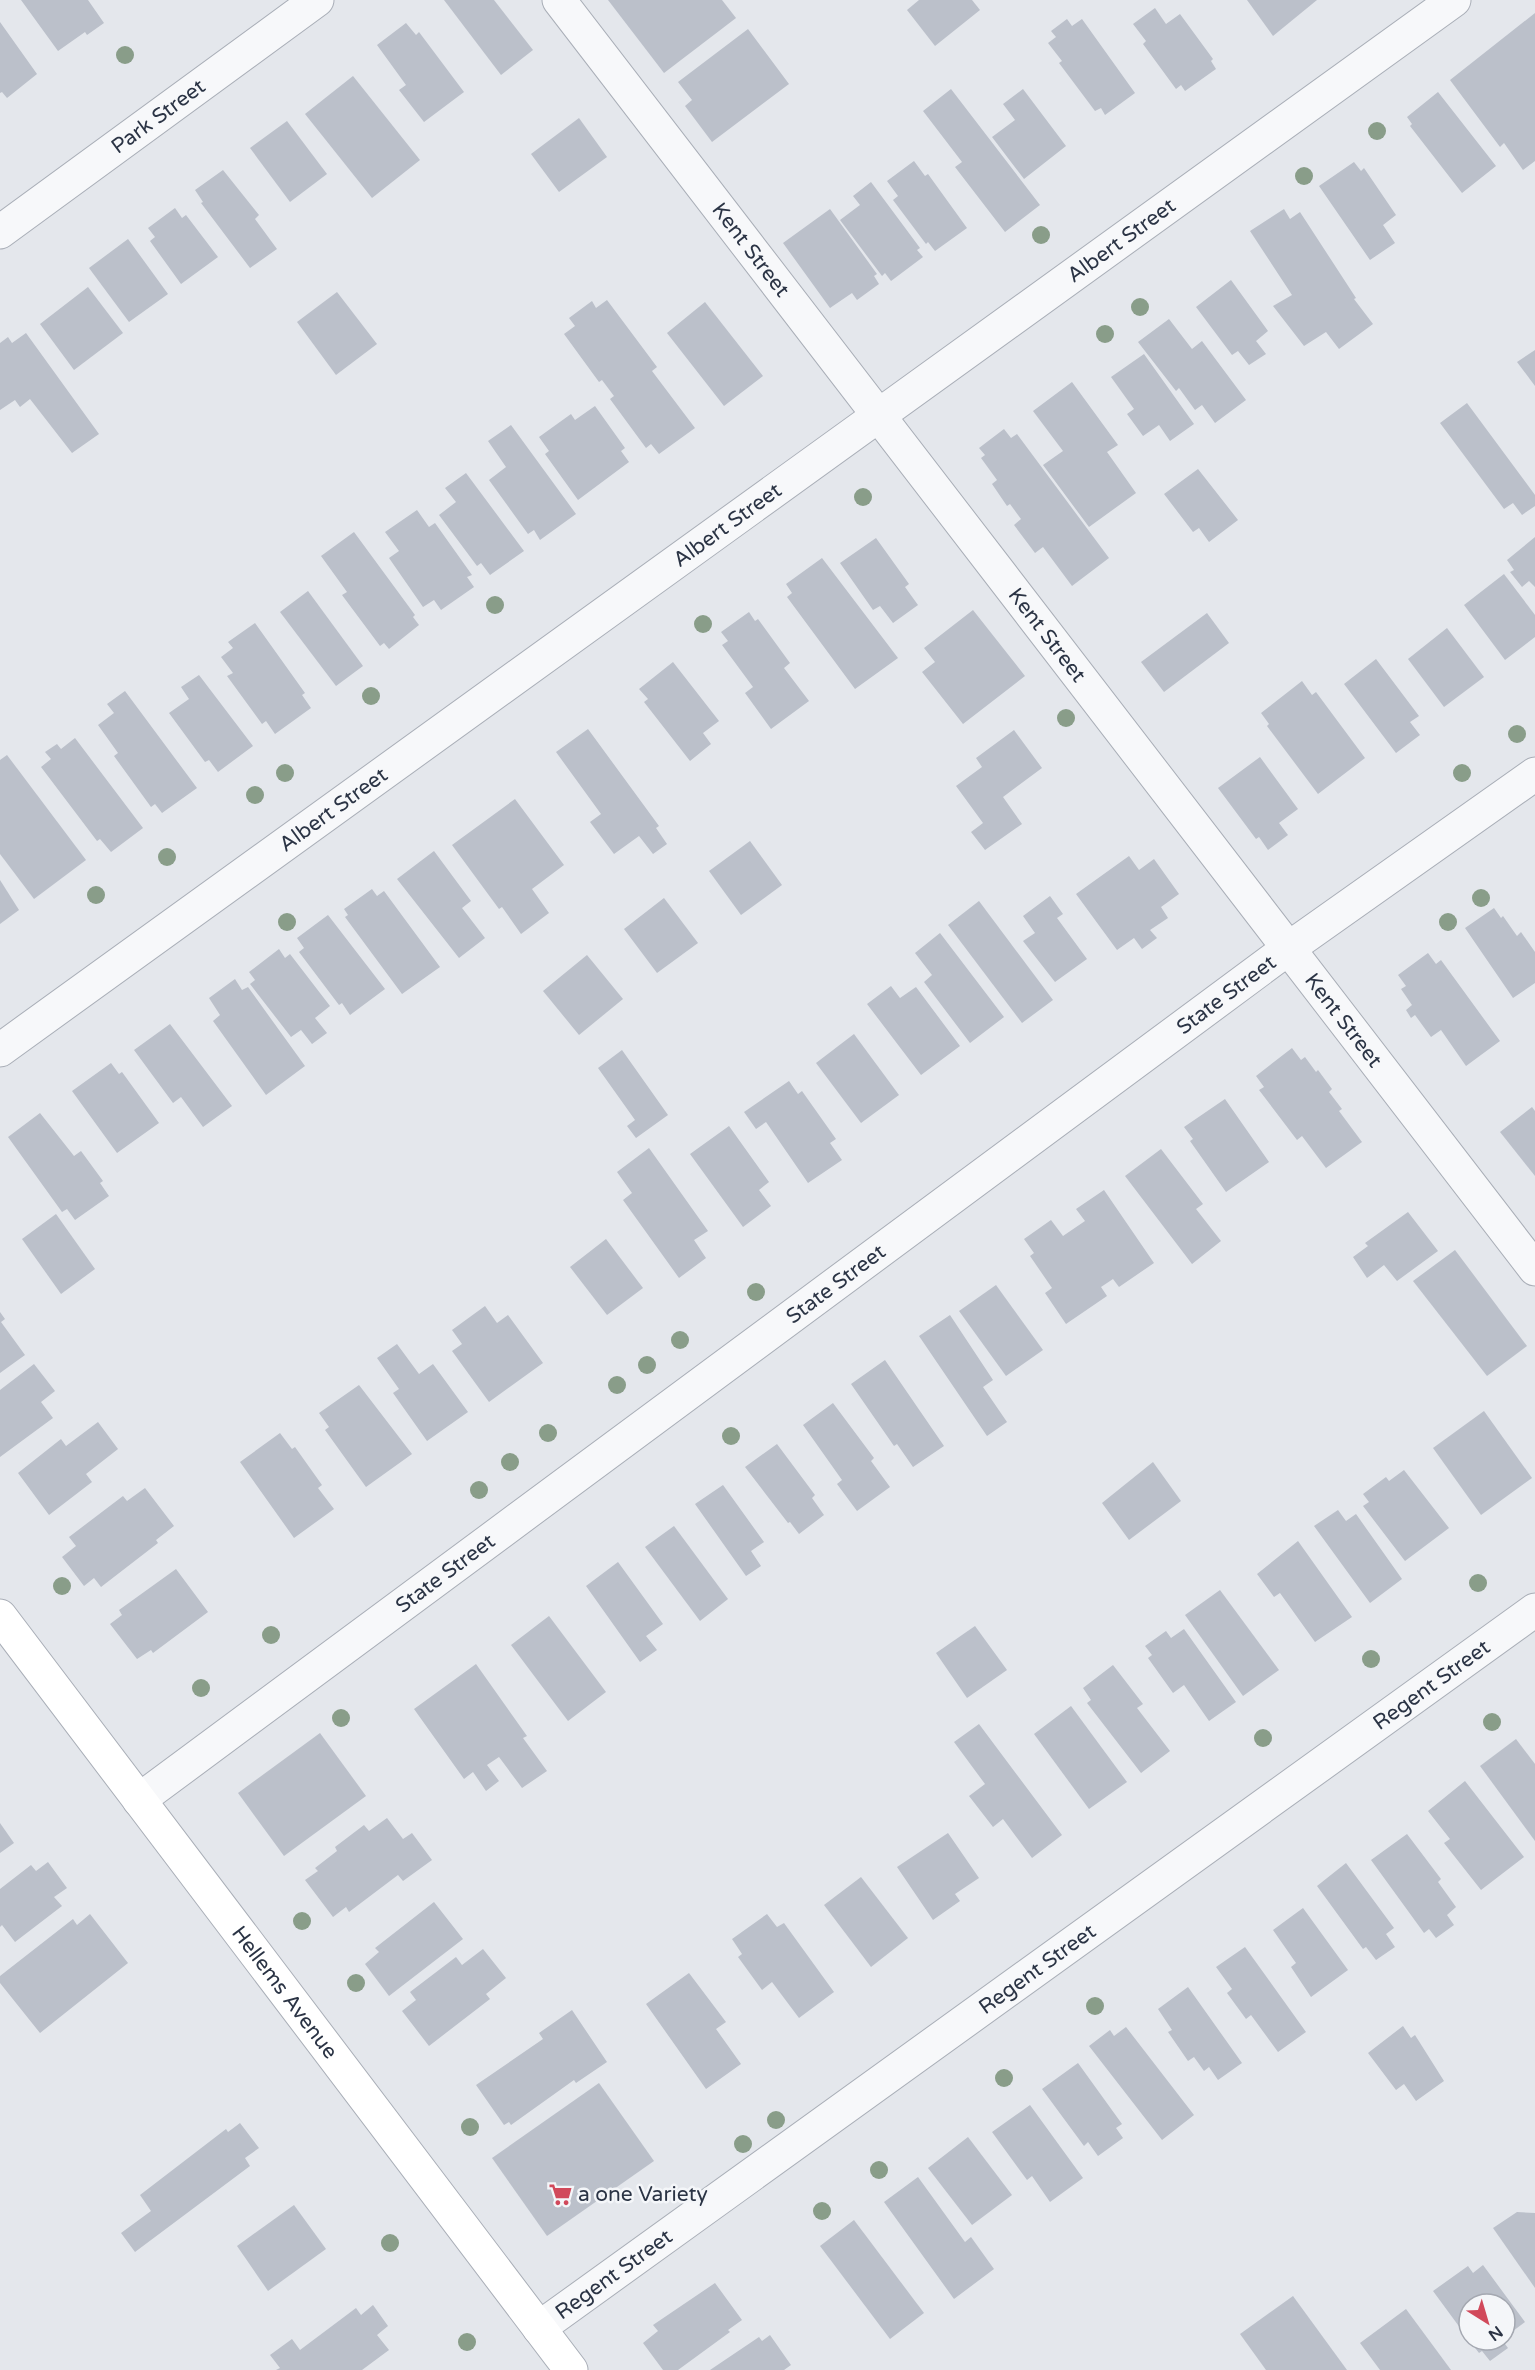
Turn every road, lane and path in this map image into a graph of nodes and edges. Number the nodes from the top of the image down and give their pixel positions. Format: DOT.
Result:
graph roads {
  1 [pos="317,0"];
  2 [pos="559,0"];
  3 [pos="1454,0"];
  4 [pos="0,232"];
  5 [pos="878,415"];
  6 [pos="1535,774"];
  7 [pos="1288,948"];
  8 [pos="0,1050"];
  9 [pos="1535,1269"];
  10 [pos="1535,1610"];
  11 [pos="0,1617"];
  12 [pos="139,1800"];
  13 [pos="539,2328"];
  14 [pos="571,2370"];
  1 -- 4 [label="street, Park Street"];
  2 -- 5 [label="street, Kent Street"];
  3 -- 5 [label="street, Albert Street"];
  5 -- 7 [label="street, Kent Street"];
  5 -- 8 [label="street, Albert Street"];
  6 -- 7 [label="street, State Street"];
  7 -- 9 [label="street, Kent Street"];
  7 -- 12 [label="street, State Street"];
  10 -- 13 [label="street, Regent Street"];
  11 -- 12 [label="street, Hellems Avenue"];
  12 -- 13 [label="street, Hellems Avenue"];
  13 -- 14 [label="street, Hellems Avenue"];
}
